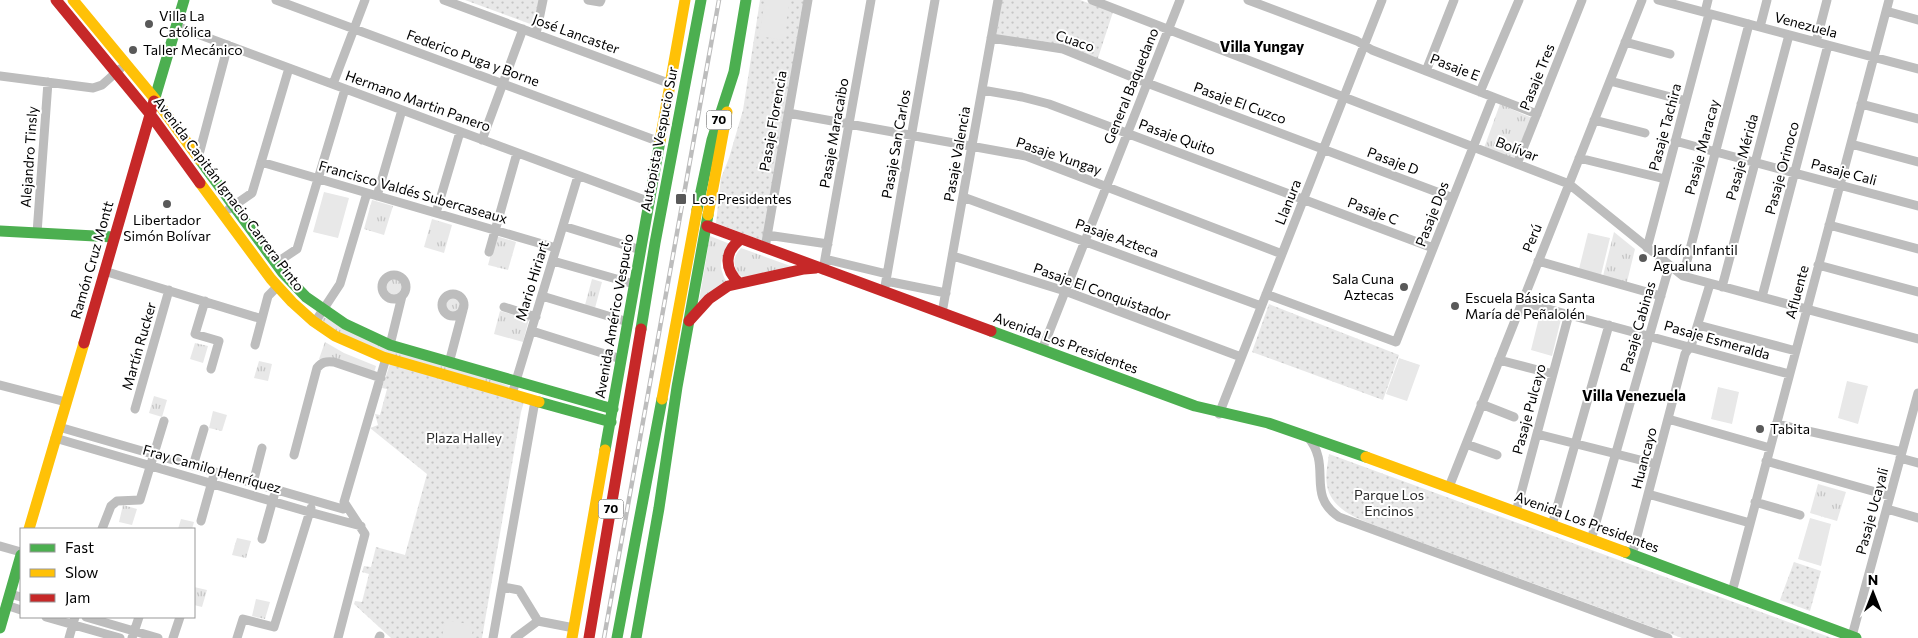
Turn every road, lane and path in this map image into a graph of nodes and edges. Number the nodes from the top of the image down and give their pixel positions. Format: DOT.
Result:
graph roads {
  1 [pos="56,0"];
  2 [pos="73,0"];
  3 [pos="184,0"];
  4 [pos="276,0"];
  5 [pos="365,0"];
  6 [pos="444,0"];
  7 [pos="543,0"];
  8 [pos="588,0"];
  9 [pos="685,0"];
  10 [pos="701,0"];
  11 [pos="746,0"];
  12 [pos="808,0"];
  13 [pos="871,0"];
  14 [pos="935,0"];
  15 [pos="998,0"];
  16 [pos="1092,0"];
  17 [pos="1180,0"];
  18 [pos="1248,0"];
  19 [pos="1382,0"];
  20 [pos="1454,0"];
  21 [pos="1519,0"];
  22 [pos="1582,0"];
  23 [pos="1642,0"];
  24 [pos="1658,0"];
  25 [pos="1708,0"];
  26 [pos="1767,0"];
  27 [pos="1827,0"];
  28 [pos="1889,0"];
  29 [pos="600,1"];
  30 [pos="1111,3"];
  31 [pos="1886,11"];
  32 [pos="1707,13"];
  33 [pos="1918,20"];
  34 [pos="1749,24"];
  35 [pos="176,26"];
  36 [pos="1760,27"];
  37 [pos="354,29"];
  38 [pos="523,29"];
  39 [pos="1168,30"];
  40 [pos="536,34"];
  41 [pos="1789,35"];
  42 [pos="991,38"];
  43 [pos="1625,42"];
  44 [pos="1816,42"];
  45 [pos="228,45"];
  46 [pos="1364,45"];
  47 [pos="1828,45"];
  48 [pos="1670,54"];
  49 [pos="1874,57"];
  50 [pos="126,64"];
  51 [pos="165,64"];
  52 [pos="289,68"];
  53 [pos="1918,69"];
  54 [pos="1426,70"];
  55 [pos="734,72"];
  56 [pos="116,73"];
  57 [pos="0,76"];
  58 [pos="136,77"];
  59 [pos="1610,81"];
  60 [pos="48,82"];
  61 [pos="1147,83"];
  62 [pos="333,84"];
  63 [pos="503,84"];
  64 [pos="671,84"];
  65 [pos="345,89"];
  66 [pos="982,90"];
  67 [pos="1480,92"];
  68 [pos="1344,97"];
  69 [pos="1493,97"];
  70 [pos="155,99"];
  71 [pos="1686,101"];
  72 [pos="1861,104"];
  73 [pos="402,110"];
  74 [pos="788,113"];
  75 [pos="150,114"];
  76 [pos="1537,114"];
  77 [pos="1918,119"];
  78 [pos="1594,120"];
  79 [pos="849,124"];
  80 [pos="460,132"];
  81 [pos="1645,132"];
  82 [pos="1127,134"];
  83 [pos="911,135"];
  84 [pos="482,140"];
  85 [pos="1675,141"];
  86 [pos="660,142"];
  87 [pos="1850,144"];
  88 [pos="972,146"];
  89 [pos="1473,147"];
  90 [pos="1323,149"];
  91 [pos="1715,151"];
  92 [pos="517,153"];
  93 [pos="198,158"];
  94 [pos="1579,158"];
  95 [pos="261,162"];
  96 [pos="1755,162"];
  97 [pos="1918,162"];
  98 [pos="1518,164"];
  99 [pos="1794,173"];
  100 [pos="578,176"];
  101 [pos="318,178"];
  102 [pos="1665,179"];
  103 [pos="1569,184"];
  104 [pos="1840,185"];
  105 [pos="1106,187"];
  106 [pos="367,193"];
  107 [pos="377,196"];
  108 [pos="963,197"];
  109 [pos="1453,198"];
  110 [pos="1304,199"];
  111 [pos="650,202"];
  112 [pos="234,206"];
  113 [pos="1918,206"];
  114 [pos="436,213"];
  115 [pos="223,214"];
  116 [pos="1829,225"];
  117 [pos="563,226"];
  118 [pos="707,226"];
  119 [pos="495,230"];
  120 [pos="0,231"];
  121 [pos="37,233"];
  122 [pos="767,235"];
  123 [pos="114,237"];
  124 [pos="741,239"];
  125 [pos="1085,241"];
  126 [pos="828,244"];
  127 [pos="556,248"];
  128 [pos="765,248"];
  129 [pos="1434,248"];
  130 [pos="1647,248"];
  131 [pos="1918,249"];
  132 [pos="641,250"];
  133 [pos="489,252"];
  134 [pos="1282,254"];
  135 [pos="953,256"];
  136 [pos="553,261"];
  137 [pos="1538,261"];
  138 [pos="276,264"];
  139 [pos="1818,265"];
  140 [pos="822,266"];
  141 [pos="1669,267"];
  142 [pos="104,271"];
  143 [pos="1683,276"];
  144 [pos="885,282"];
  145 [pos="739,283"];
  146 [pos="634,284"];
  147 [pos="1710,284"];
  148 [pos="277,287"];
  149 [pos="1722,287"];
  150 [pos="168,290"];
  151 [pos="1065,291"];
  152 [pos="1918,292"];
  153 [pos="946,293"];
  154 [pos="1266,294"];
  155 [pos="402,296"];
  156 [pos="542,296"];
  157 [pos="1661,296"];
  158 [pos="1762,297"];
  159 [pos="205,301"];
  160 [pos="1522,302"];
  161 [pos="1262,306"];
  162 [pos="504,307"];
  163 [pos="1807,309"];
  164 [pos="463,310"];
  165 [pos="324,311"];
  166 [pos="942,313"];
  167 [pos="1569,314"];
  168 [pos="536,317"];
  169 [pos="262,319"];
  170 [pos="689,321"];
  171 [pos="315,322"];
  172 [pos="628,322"];
  173 [pos="1609,325"];
  174 [pos="1698,325"];
  175 [pos="532,331"];
  176 [pos="1650,335"];
  177 [pos="1918,338"];
  178 [pos="255,345"];
  179 [pos="390,345"];
  180 [pos="1689,346"];
  181 [pos="1042,350"];
  182 [pos="1796,351"];
  183 [pos="1241,357"];
  184 [pos="386,358"];
  185 [pos="621,359"];
  186 [pos="1499,360"];
  187 [pos="449,363"];
  188 [pos="211,369"];
  189 [pos="1553,374"];
  190 [pos="1789,374"];
  191 [pos="381,378"];
  192 [pos="516,382"];
  193 [pos="0,385"];
  194 [pos="1918,393"];
  195 [pos="512,394"];
  196 [pos="535,401"];
  197 [pos="66,402"];
  198 [pos="1481,404"];
  199 [pos="136,409"];
  200 [pos="613,409"];
  201 [pos="1219,414"];
  202 [pos="1514,417"];
  203 [pos="1668,419"];
  204 [pos="1915,419"];
  205 [pos="164,421"];
  206 [pos="611,422"];
  207 [pos="1776,424"];
  208 [pos="204,429"];
  209 [pos="57,432"];
  210 [pos="1538,434"];
  211 [pos="1308,437"];
  212 [pos="1466,444"];
  213 [pos="1574,444"];
  214 [pos="262,448"];
  215 [pos="1770,448"];
  216 [pos="1616,453"];
  217 [pos="154,454"];
  218 [pos="294,455"];
  219 [pos="1497,455"];
  220 [pos="1901,455"];
  221 [pos="1766,461"];
  222 [pos="1918,463"];
  223 [pos="1656,464"];
  224 [pos="151,466"];
  225 [pos="194,466"];
  226 [pos="215,472"];
  227 [pos="253,483"];
  228 [pos="212,484"];
  229 [pos="1448,487"];
  230 [pos="276,490"];
  231 [pos="1648,494"];
  232 [pos="1890,496"];
  233 [pos="313,500"];
  234 [pos="272,502"];
  235 [pos="1755,502"];
  236 [pos="344,505"];
  237 [pos="1886,509"];
  238 [pos="309,512"];
  239 [pos="1516,512"];
  240 [pos="1800,514"];
  241 [pos="1918,518"];
  242 [pos="340,521"];
  243 [pos="202,522"];
  244 [pos="1750,523"];
  245 [pos="1552,525"];
  246 [pos="361,526"];
  247 [pos="29,528"];
  248 [pos="102,528"];
  249 [pos="262,540"];
  250 [pos="1591,540"];
  251 [pos="0,546"];
  252 [pos="20,553"];
  253 [pos="1632,555"];
  254 [pos="20,558"];
  255 [pos="503,587"];
  256 [pos="1732,592"];
  257 [pos="12,599"];
  258 [pos="20,609"];
  259 [pos="55,618"];
  260 [pos="89,618"];
  261 [pos="138,618"];
  262 [pos="180,618"];
  263 [pos="74,620"];
  264 [pos="538,621"];
  265 [pos="0,628"];
  266 [pos="573,633"];
  267 [pos="133,634"];
  268 [pos="110,637"];
  269 [pos="1854,637"];
  270 [pos="69,638"];
  271 [pos="120,638"];
  272 [pos="158,638"];
  273 [pos="173,638"];
  274 [pos="237,638"];
  275 [pos="338,638"];
  276 [pos="494,638"];
  277 [pos="515,638"];
  278 [pos="589,638"];
  279 [pos="618,638"];
  280 [pos="636,638"];
  281 [pos="1668,638"];
  1 -- 56 [label="main road, Avenida Capitán Ignacio Carrera Pinto"];
  2 -- 50 [label="main road, Avenida Capitán Ignacio Carrera Pinto"];
  3 -- 35 [label="main road, Ramón Cruz Montt"];
  4 -- 37 [label="street, Federico Puga y Borne"];
  5 -- 37 [label="street"];
  6 -- 38 [label="street, José Lancaster"];
  7 -- 40 [label="street"];
  8 -- 29 [label="street"];
  9 -- 64 [label="main road, Avenida Américo Vespucio"];
  10 -- 278 [label="main road, Autopista Vespucio Sur / 70"];
  11 -- 55 [label="main road, 70"];
  12 -- 74 [label="street, Pasaje Florencia"];
  13 -- 79 [label="street, Pasaje Maracaibo"];
  14 -- 83 [label="street, Pasaje San Carlos"];
  15 -- 42 [label="street, Pasaje Valencia"];
  16 -- 30 [label="street, Bolívar"];
  17 -- 39 [label="street, General Baquedano"];
  18 -- 46 [label="street, Pasaje E"];
  19 -- 46 [label="street, Llanura"];
  20 -- 54 [label="street"];
  21 -- 67 [label="street"];
  22 -- 76 [label="street, Pasaje Tres"];
  23 -- 43 [label="street, Perú"];
  24 -- 32 [label="street, Venezuela"];
  25 -- 32 [label="street, Pasaje Tachira"];
  26 -- 36 [label="street"];
  27 -- 44 [label="street"];
  28 -- 31 [label="street, Afluente"];
  30 -- 39 [label="street, Bolívar"];
  31 -- 33 [label="street"];
  31 -- 49 [label="street, Afluente"];
  32 -- 34 [label="street, Venezuela"];
  32 -- 71 [label="street, Pasaje Tachira"];
  34 -- 36 [label="street, Venezuela"];
  34 -- 91 [label="street, Pasaje Maracay"];
  35 -- 45 [label="street, Hermano Martin Panero"];
  35 -- 51 [label="main road, Ramón Cruz Montt"];
  36 -- 41 [label="street, Venezuela"];
  37 -- 62 [label="street"];
  37 -- 63 [label="street, Federico Puga y Borne"];
  38 -- 40 [label="street, José Lancaster"];
  38 -- 63 [label="street"];
  39 -- 61 [label="street, General Baquedano"];
  39 -- 68 [label="street, Bolívar"];
  40 -- 64 [label="street, José Lancaster"];
  41 -- 44 [label="street, Venezuela"];
  41 -- 96 [label="street, Pasaje Mérida"];
  42 -- 61 [label="street, Cuaco"];
  42 -- 66 [label="street, Pasaje Valencia"];
  43 -- 48 [label="street"];
  43 -- 59 [label="street, Perú"];
  44 -- 47 [label="street, Venezuela"];
  45 -- 52 [label="street, Hermano Martin Panero"];
  45 -- 93 [label="street"];
  46 -- 54 [label="street, Pasaje E"];
  46 -- 68 [label="street, Llanura"];
  47 -- 49 [label="street, Venezuela"];
  47 -- 99 [label="street, Pasaje Orinoco"];
  49 -- 53 [label="street, Venezuela"];
  49 -- 72 [label="street, Afluente"];
  50 -- 56 [label="street"];
  50 -- 58 [label="main road, Avenida Capitán Ignacio Carrera Pinto"];
  51 -- 58 [label="main road"];
  51 -- 70 [label="main road, Ramón Cruz Montt"];
  52 -- 62 [label="street, Hermano Martin Panero"];
  52 -- 95 [label="street"];
  54 -- 67 [label="street, Pasaje E"];
  55 -- 118 [label="main road"];
  55 -- 279 [label="main road, 70"];
  56 -- 60 [label="street"];
  56 -- 75 [label="main road, Avenida Capitán Ignacio Carrera Pinto"];
  57 -- 60 [label="street"];
  58 -- 70 [label="main road, Avenida Capitán Ignacio Carrera Pinto"];
  59 -- 71 [label="street"];
  59 -- 78 [label="street, Perú"];
  60 -- 121 [label="street, Alejandro Tinsly"];
  61 -- 82 [label="street, General Baquedano"];
  61 -- 90 [label="street, Pasaje El Cuzco"];
  62 -- 65 [label="street, Hermano Martin Panero"];
  63 -- 84 [label="street"];
  63 -- 86 [label="street, Federico Puga y Borne"];
  64 -- 86 [label="main road, Avenida Américo Vespucio"];
  65 -- 73 [label="street, Hermano Martin Panero"];
  65 -- 101 [label="street"];
  66 -- 82 [label="street, Pasaje Quito"];
  66 -- 88 [label="street, Pasaje Valencia"];
  67 -- 69 [label="street, Pasaje E"];
  68 -- 89 [label="street, Bolívar"];
  68 -- 90 [label="street, Llanura"];
  69 -- 76 [label="street, Pasaje E"];
  69 -- 89 [label="street, Pasaje Dos"];
  70 -- 75 [label="main road, Ramón Cruz Montt"];
  70 -- 93 [label="main road, Avenida Capitán Ignacio Carrera Pinto"];
  71 -- 85 [label="street, Pasaje Tachira"];
  72 -- 77 [label="street"];
  72 -- 87 [label="street, Afluente"];
  73 -- 80 [label="street, Hermano Martin Panero"];
  73 -- 107 [label="street"];
  74 -- 79 [label="street, Pasaje Yungay"];
  74 -- 122 [label="street, Pasaje Florencia"];
  75 -- 115 [label="main road, Avenida Capitán Ignacio Carrera Pinto"];
  75 -- 123 [label="main road, Ramón Cruz Montt"];
  76 -- 98 [label="street, Pasaje Tres"];
  78 -- 81 [label="street"];
  78 -- 94 [label="street, Perú"];
  79 -- 83 [label="street, Pasaje Yungay"];
  79 -- 126 [label="street, Pasaje Maracaibo"];
  80 -- 84 [label="street, Hermano Martin Panero"];
  80 -- 114 [label="street"];
  82 -- 105 [label="street, General Baquedano"];
  82 -- 110 [label="street, Pasaje Quito"];
  83 -- 88 [label="street, Pasaje Yungay"];
  83 -- 144 [label="street, Pasaje San Carlos"];
  84 -- 92 [label="street, Hermano Martin Panero"];
  85 -- 91 [label="street, Pasaje Cali"];
  85 -- 102 [label="street, Pasaje Tachira"];
  86 -- 111 [label="main road, Avenida Américo Vespucio"];
  87 -- 97 [label="street"];
  87 -- 104 [label="street, Afluente"];
  88 -- 105 [label="street, Pasaje Yungay"];
  88 -- 108 [label="street, Pasaje Valencia"];
  89 -- 98 [label="street, Bolívar"];
  89 -- 109 [label="street, Pasaje Dos"];
  90 -- 109 [label="street, Pasaje D"];
  90 -- 110 [label="street, Llanura"];
  91 -- 96 [label="street, Pasaje Cali"];
  91 -- 143 [label="street, Pasaje Maracay"];
  92 -- 100 [label="street, Hermano Martin Panero"];
  92 -- 119 [label="street"];
  93 -- 112 [label="main road, Avenida Capitán Ignacio Carrera Pinto"];
  94 -- 102 [label="street"];
  94 -- 103 [label="street, Perú"];
  95 -- 101 [label="street, Francisco Valdés Subercaseaux"];
  95 -- 112 [label="street"];
  96 -- 99 [label="street, Pasaje Cali"];
  96 -- 149 [label="street, Pasaje Mérida"];
  98 -- 103 [label="street, Bolívar"];
  99 -- 104 [label="street, Pasaje Cali"];
  99 -- 158 [label="street, Pasaje Orinoco"];
  100 -- 111 [label="street, Hermano Martin Panero"];
  100 -- 117 [label="street, Mario Hiriart"];
  101 -- 106 [label="street, Francisco Valdés Subercaseaux"];
  101 -- 138 [label="street"];
  102 -- 130 [label="street, Pasaje Tachira"];
  103 -- 130 [label="street, Bolívar"];
  103 -- 137 [label="street, Perú"];
  104 -- 113 [label="street, Pasaje Cali"];
  104 -- 116 [label="street, Afluente"];
  105 -- 125 [label="street, General Baquedano"];
  105 -- 134 [label="street, Pasaje Yungay"];
  106 -- 107 [label="street, Francisco Valdés Subercaseaux"];
  106 -- 165 [label="street"];
  107 -- 114 [label="street, Francisco Valdés Subercaseaux"];
  108 -- 125 [label="street, Pasaje Azteca"];
  108 -- 135 [label="street, Pasaje Valencia"];
  109 -- 129 [label="street, Pasaje Dos"];
  110 -- 129 [label="street, Pasaje C"];
  110 -- 134 [label="street, Llanura"];
  111 -- 132 [label="main road, Avenida Américo Vespucio"];
  112 -- 115 [label="street"];
  112 -- 138 [label="main road, Avenida Capitán Ignacio Carrera Pinto"];
  114 -- 119 [label="street, Francisco Valdés Subercaseaux"];
  115 -- 148 [label="main road, Avenida Capitán Ignacio Carrera Pinto"];
  116 -- 131 [label="street"];
  116 -- 139 [label="street, Afluente"];
  117 -- 127 [label="street, Mario Hiriart"];
  117 -- 132 [label="street"];
  118 -- 124 [label="main road, Avenida Los Presidentes"];
  118 -- 170 [label="main road"];
  119 -- 127 [label="street, Francisco Valdés Subercaseaux"];
  119 -- 133 [label="street"];
  120 -- 121 [label="main road"];
  121 -- 123 [label="main road"];
  122 -- 126 [label="street"];
  122 -- 128 [label="street, Pasaje Florencia"];
  123 -- 142 [label="main road, Ramón Cruz Montt"];
  124 -- 128 [label="main road, Avenida Los Presidentes"];
  124 -- 145 [label="main road"];
  125 -- 151 [label="street, General Baquedano"];
  125 -- 161 [label="street, Pasaje Azteca"];
  126 -- 140 [label="street, Pasaje Maracaibo"];
  127 -- 136 [label="street, Mario Hiriart"];
  128 -- 140 [label="main road, Avenida Los Presidentes"];
  129 -- 154 [label="street, Pasaje Dos"];
  130 -- 141 [label="street, Bolívar"];
  132 -- 146 [label="main road, Avenida Américo Vespucio"];
  134 -- 154 [label="street, Llanura"];
  135 -- 151 [label="street, Pasaje El Conquistador"];
  135 -- 153 [label="street, Pasaje Valencia"];
  136 -- 146 [label="street"];
  136 -- 156 [label="street, Mario Hiriart"];
  137 -- 157 [label="street"];
  137 -- 160 [label="street, Perú"];
  138 -- 165 [label="main road, Avenida Capitán Ignacio Carrera Pinto"];
  139 -- 152 [label="street"];
  139 -- 163 [label="street, Afluente"];
  140 -- 144 [label="main road, Avenida Los Presidentes"];
  140 -- 144 [label="street"];
  140 -- 145 [label="main road, Avenida Los Presidentes"];
  141 -- 143 [label="street, Bolívar"];
  141 -- 157 [label="street, Pasaje Cabinas"];
  142 -- 150 [label="street"];
  142 -- 197 [label="main road, Ramón Cruz Montt"];
  143 -- 147 [label="street, Bolívar"];
  144 -- 153 [label="street"];
  144 -- 166 [label="main road, Avenida Los Presidentes"];
  145 -- 170 [label="main road, Avenida Los Presidentes"];
  146 -- 172 [label="main road, Avenida Américo Vespucio"];
  147 -- 149 [label="street, Bolívar"];
  147 -- 174 [label="street, Huancayo"];
  148 -- 169 [label="street"];
  148 -- 171 [label="main road, Avenida Capitán Ignacio Carrera Pinto"];
  149 -- 158 [label="street, Bolívar"];
  150 -- 159 [label="street"];
  150 -- 199 [label="street, Martín Rucker"];
  151 -- 181 [label="street, General Baquedano"];
  151 -- 183 [label="street, Pasaje El Conquistador"];
  153 -- 166 [label="street, Pasaje Valencia"];
  154 -- 161 [label="street, Llanura"];
  155 -- 179 [label="street"];
  156 -- 168 [label="street, Mario Hiriart"];
  156 -- 172 [label="street"];
  157 -- 176 [label="street, Pasaje Cabinas"];
  158 -- 163 [label="street, Bolívar"];
  159 -- 169 [label="street"];
  159 -- 188 [label="street"];
  160 -- 167 [label="street, Pasaje Esmeralda"];
  160 -- 186 [label="street, Perú"];
  161 -- 183 [label="street, Llanura"];
  162 -- 168 [label="street"];
  163 -- 177 [label="street, Bolívar"];
  163 -- 182 [label="street, Afluente"];
  164 -- 187 [label="street"];
  165 -- 171 [label="street"];
  165 -- 179 [label="main road, Avenida Capitán Ignacio Carrera Pinto"];
  166 -- 181 [label="main road, Avenida Los Presidentes"];
  167 -- 173 [label="street, Pasaje Esmeralda"];
  167 -- 189 [label="street, Pasaje Pulcayo"];
  168 -- 175 [label="street, Mario Hiriart"];
  169 -- 178 [label="street"];
  170 -- 280 [label="main road"];
  171 -- 184 [label="main road, Avenida Capitán Ignacio Carrera Pinto"];
  172 -- 185 [label="main road, Avenida Américo Vespucio"];
  173 -- 176 [label="street, Pasaje Esmeralda"];
  173 -- 213 [label="street"];
  174 -- 180 [label="street, Huancayo"];
  174 -- 182 [label="street"];
  175 -- 185 [label="street"];
  175 -- 192 [label="street, Mario Hiriart"];
  176 -- 180 [label="street, Pasaje Esmeralda"];
  176 -- 216 [label="street, Pasaje Cabinas"];
  179 -- 187 [label="main road, Avenida Capitán Ignacio Carrera Pinto"];
  180 -- 190 [label="street, Pasaje Esmeralda"];
  180 -- 203 [label="street, Huancayo"];
  181 -- 201 [label="main road, Avenida Los Presidentes"];
  182 -- 190 [label="street, Afluente"];
  183 -- 201 [label="street, Llanura"];
  184 -- 191 [label="street"];
  184 -- 195 [label="main road, Avenida Capitán Ignacio Carrera Pinto"];
  185 -- 200 [label="main road, Avenida Américo Vespucio"];
  186 -- 189 [label="street"];
  186 -- 198 [label="street, Perú"];
  187 -- 192 [label="main road, Avenida Capitán Ignacio Carrera Pinto"];
  189 -- 210 [label="street, Pasaje Pulcayo"];
  190 -- 207 [label="street, Afluente"];
  191 -- 218 [label="street"];
  191 -- 236 [label="street"];
  192 -- 195 [label="street, Mario Hiriart"];
  192 -- 200 [label="main road, Avenida Capitán Ignacio Carrera Pinto"];
  193 -- 197 [label="street"];
  194 -- 204 [label="street, Pasaje Ucayali"];
  195 -- 196 [label="main road, Avenida Capitán Ignacio Carrera Pinto"];
  196 -- 206 [label="main road, Avenida Capitán Ignacio Carrera Pinto"];
  196 -- 255 [label="street"];
  197 -- 209 [label="main road, Ramón Cruz Montt"];
  198 -- 202 [label="street"];
  198 -- 212 [label="street, Perú"];
  200 -- 206 [label="main road, Avenida Américo Vespucio"];
  201 -- 211 [label="main road, Avenida Los Presidentes"];
  203 -- 215 [label="street"];
  203 -- 223 [label="street, Huancayo"];
  204 -- 220 [label="street, Pasaje Ucayali"];
  205 -- 217 [label="street"];
  206 -- 266 [label="main road, Avenida Américo Vespucio"];
  207 -- 215 [label="street, Afluente"];
  207 -- 220 [label="street"];
  208 -- 225 [label="street"];
  209 -- 217 [label="street, Fray Camilo Henríquez"];
  209 -- 224 [label="street, Fray Camilo Henríquez"];
  209 -- 247 [label="main road, Ramón Cruz Montt"];
  210 -- 213 [label="street"];
  210 -- 239 [label="street, Pasaje Pulcayo"];
  211 -- 229 [label="main road, Avenida Los Presidentes"];
  211 -- 281 [label="street"];
  212 -- 219 [label="street"];
  212 -- 229 [label="street, Perú"];
  213 -- 216 [label="street"];
  213 -- 245 [label="street"];
  214 -- 227 [label="street"];
  215 -- 221 [label="street, Afluente"];
  216 -- 223 [label="street"];
  216 -- 250 [label="street, Pasaje Cabinas"];
  217 -- 224 [label="street"];
  217 -- 225 [label="street, Fray Camilo Henríquez"];
  220 -- 222 [label="street"];
  220 -- 232 [label="street, Pasaje Ucayali"];
  221 -- 232 [label="street"];
  221 -- 235 [label="street, Afluente"];
  223 -- 231 [label="street, Huancayo"];
  224 -- 228 [label="street, Fray Camilo Henríquez"];
  224 -- 248 [label="street"];
  225 -- 226 [label="street, Fray Camilo Henríquez"];
  226 -- 227 [label="street, Fray Camilo Henríquez"];
  226 -- 228 [label="street"];
  227 -- 230 [label="street, Fray Camilo Henríquez"];
  228 -- 234 [label="street, Fray Camilo Henríquez"];
  228 -- 243 [label="street"];
  229 -- 239 [label="main road, Avenida Los Presidentes"];
  230 -- 233 [label="street, Fray Camilo Henríquez"];
  230 -- 234 [label="street"];
  231 -- 244 [label="street"];
  231 -- 253 [label="street, Huancayo"];
  232 -- 237 [label="street, Pasaje Ucayali"];
  233 -- 236 [label="street, Fray Camilo Henríquez"];
  233 -- 238 [label="street"];
  234 -- 238 [label="street, Fray Camilo Henríquez"];
  234 -- 249 [label="street"];
  235 -- 240 [label="street"];
  235 -- 244 [label="street, Afluente"];
  236 -- 242 [label="street"];
  236 -- 246 [label="street"];
  237 -- 241 [label="street"];
  237 -- 269 [label="street, Pasaje Ucayali"];
  238 -- 242 [label="street, Fray Camilo Henríquez"];
  238 -- 274 [label="street"];
  239 -- 245 [label="main road, Avenida Los Presidentes"];
  242 -- 246 [label="street, Fray Camilo Henríquez"];
  244 -- 256 [label="street, Afluente"];
  245 -- 250 [label="main road, Avenida Los Presidentes"];
  246 -- 275 [label="street"];
  250 -- 253 [label="main road, Avenida Los Presidentes"];
  251 -- 252 [label="street"];
  253 -- 256 [label="main road, Avenida Los Presidentes"];
  254 -- 257 [label="main road"];
  255 -- 264 [label="street"];
  255 -- 276 [label="street"];
  256 -- 269 [label="main road, Avenida Los Presidentes"];
  257 -- 258 [label="street"];
  257 -- 265 [label="main road"];
  259 -- 263 [label="street"];
  260 -- 267 [label="street"];
  261 -- 267 [label="street"];
  262 -- 273 [label="street"];
  263 -- 268 [label="street"];
  263 -- 270 [label="street"];
  264 -- 266 [label="street"];
  264 -- 277 [label="street"];
  267 -- 272 [label="street"];
  268 -- 271 [label="street"];
}
